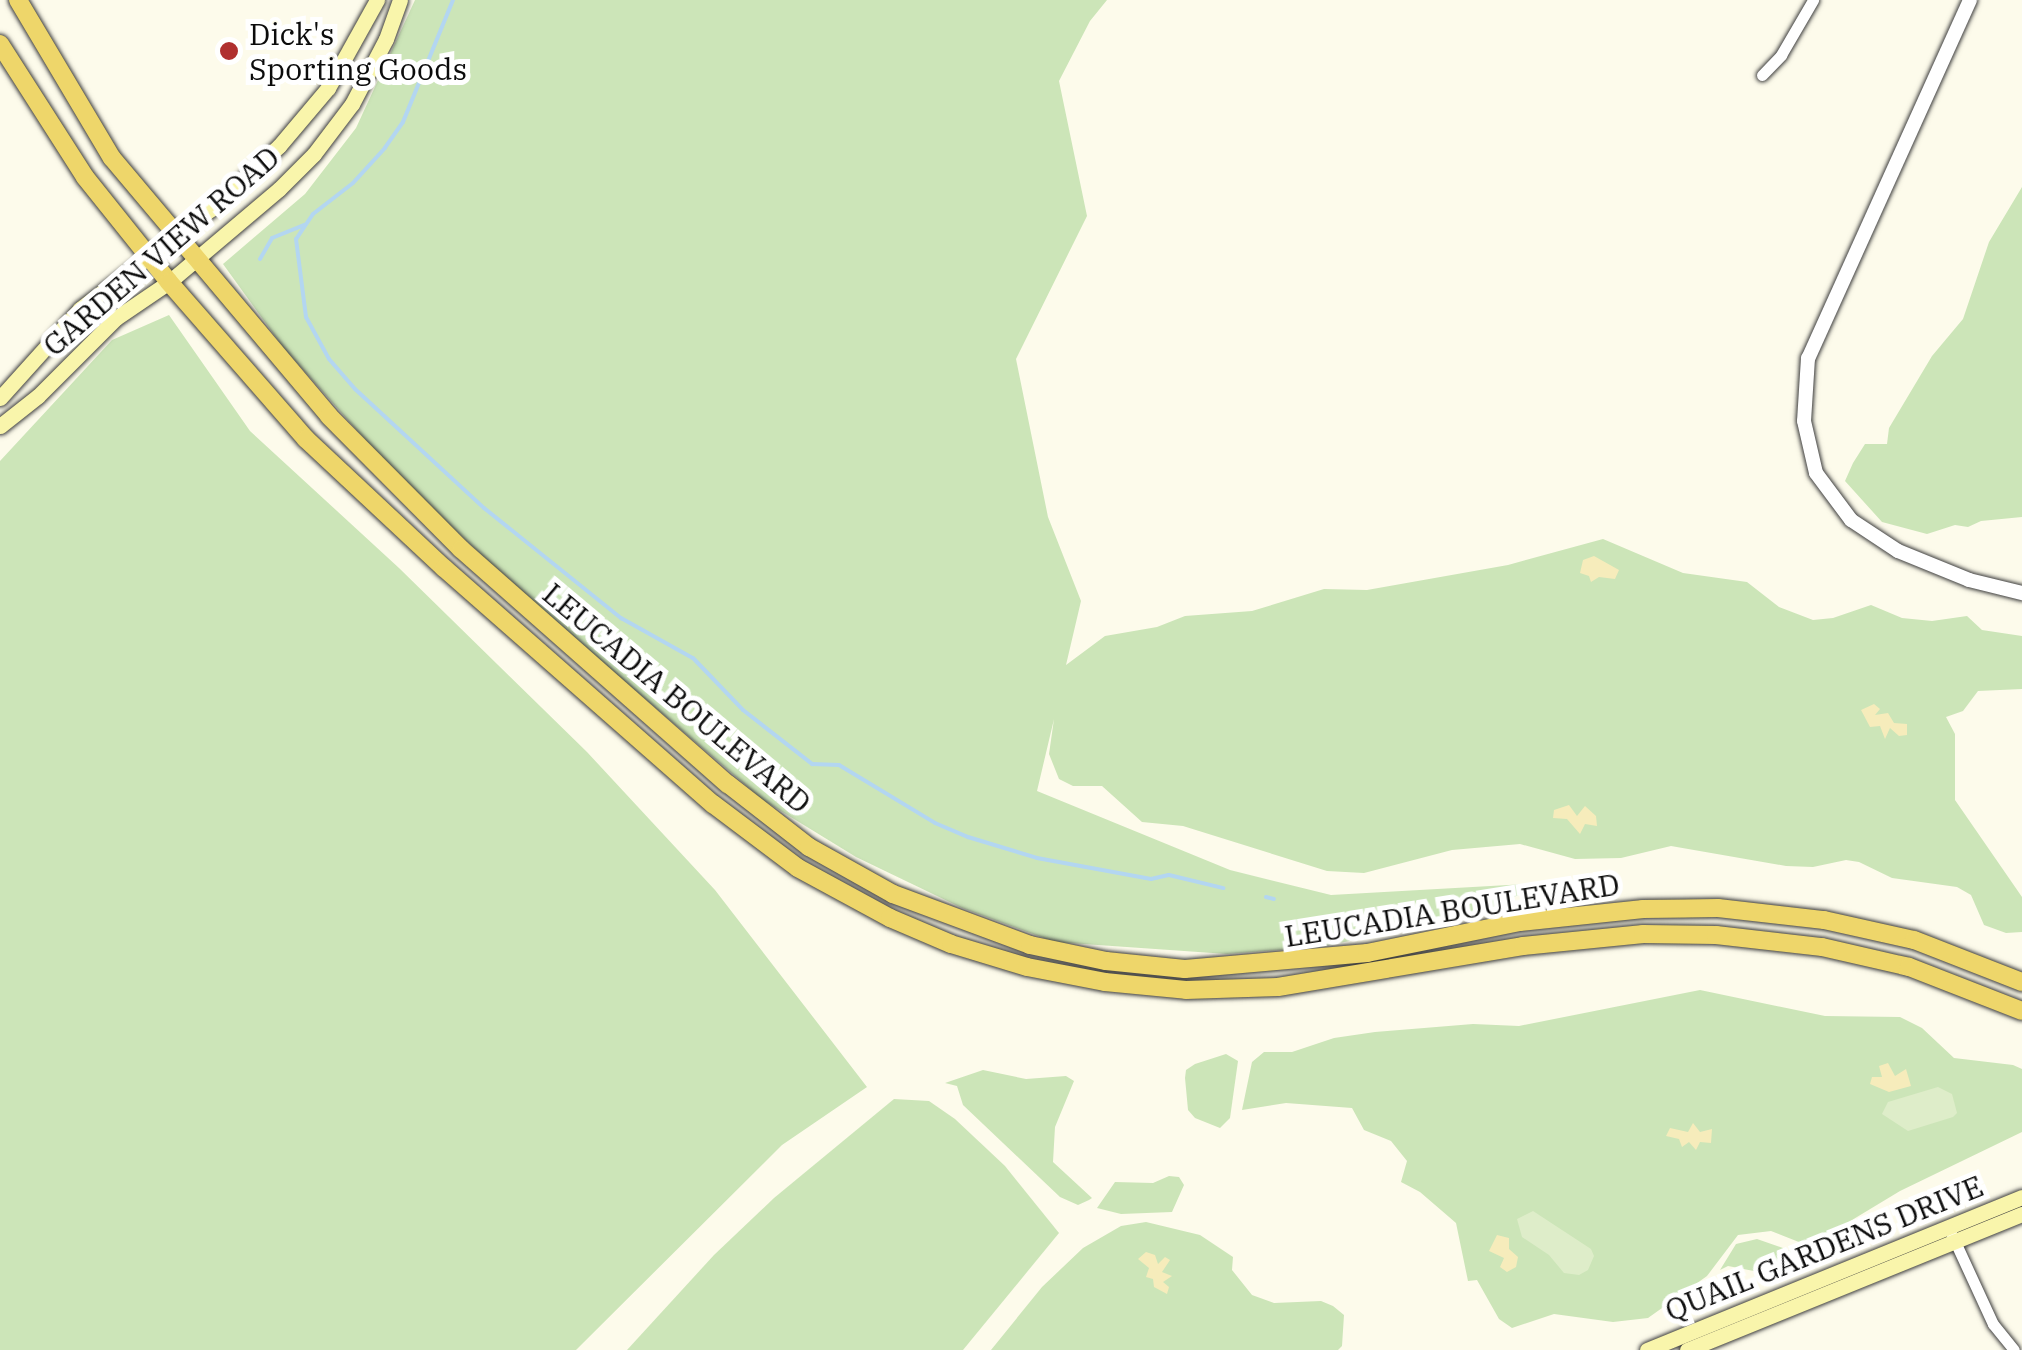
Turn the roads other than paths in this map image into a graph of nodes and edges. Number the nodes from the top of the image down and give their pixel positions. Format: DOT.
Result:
graph roads {
  1 [pos="18,0"];
  2 [pos="377,0"];
  3 [pos="400,0"];
  4 [pos="1813,0"];
  5 [pos="1970,0"];
  6 [pos="0,44"];
  7 [pos="1762,76"];
  8 [pos="175,235"];
  9 [pos="148,255"];
  10 [pos="194,259"];
  11 [pos="169,282"];
  12 [pos="0,398"];
  13 [pos="0,426"];
  14 [pos="2022,593"];
  15 [pos="2022,982"];
  16 [pos="2022,1010"];
  17 [pos="2022,1197"];
  18 [pos="2022,1214"];
  19 [pos="1952,1234"];
  20 [pos="1647,1350"];
  21 [pos="1687,1350"];
  22 [pos="2014,1350"];
  1 -- 8 [label="main road, LEUCADIA BOULEVARD"];
  2 -- 8 [label="main road, GARDEN VIEW ROAD"];
  3 -- 10 [label="main road, GARDEN VIEW ROAD"];
  4 -- 7 [label="street"];
  5 -- 14 [label="street"];
  6 -- 9 [label="main road, LEUCADIA BOULEVARD"];
  8 -- 9 [label="main road, GARDEN VIEW ROAD"];
  8 -- 10 [label="main road, LEUCADIA BOULEVARD"];
  9 -- 11 [label="main road, LEUCADIA BOULEVARD"];
  9 -- 12 [label="main road, GARDEN VIEW ROAD"];
  10 -- 11 [label="main road, GARDEN VIEW ROAD"];
  10 -- 15 [label="main road, LEUCADIA BOULEVARD"];
  11 -- 13 [label="main road, GARDEN VIEW ROAD"];
  11 -- 16 [label="main road, LEUCADIA BOULEVARD"];
  17 -- 19 [label="main road, QUAIL GARDENS DRIVE"];
  18 -- 19 [label="main road, QUAIL GARDENS DRIVE"];
  19 -- 20 [label="main road, QUAIL GARDENS DRIVE"];
  19 -- 21 [label="main road, QUAIL GARDENS DRIVE"];
  19 -- 22 [label="street"];
}
